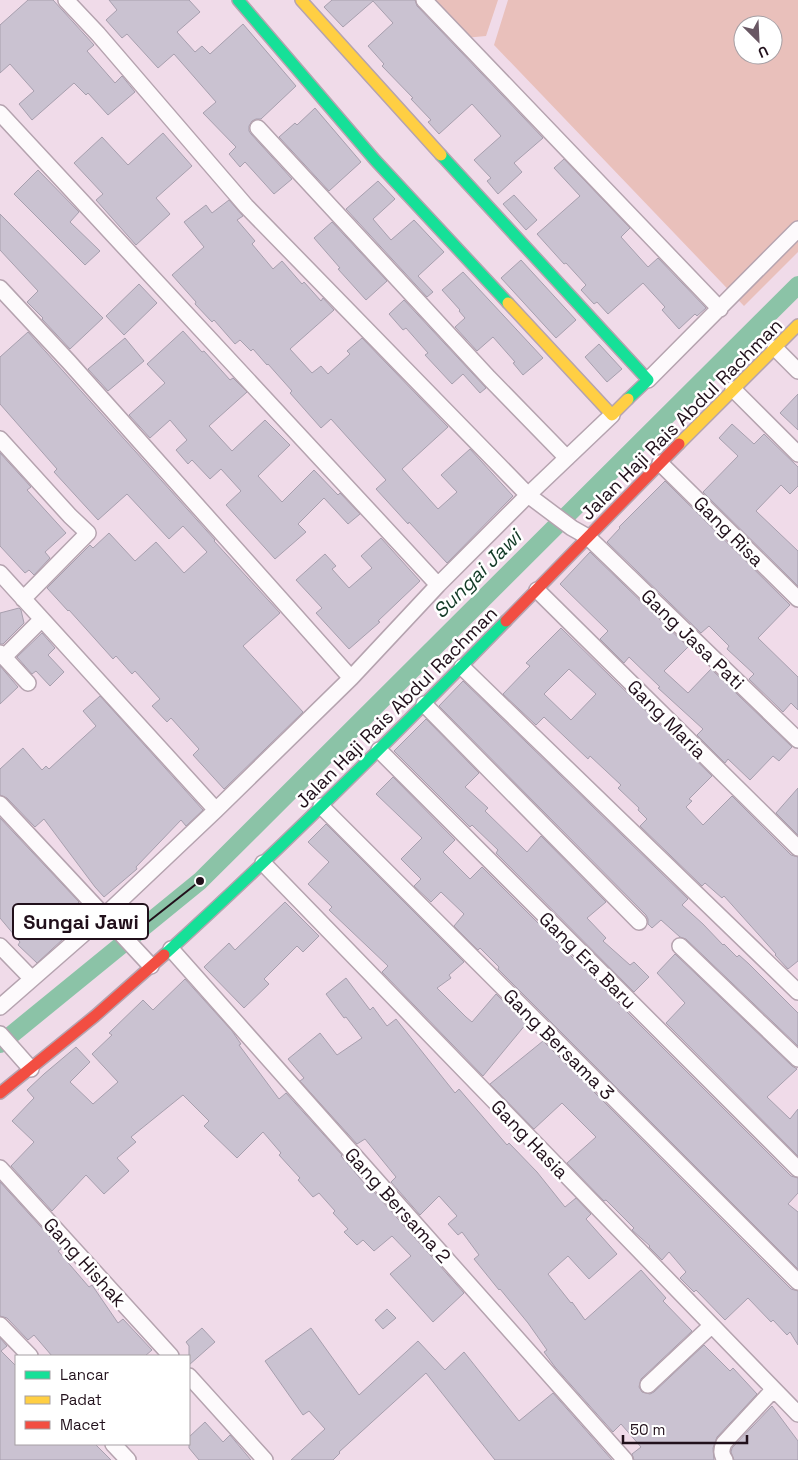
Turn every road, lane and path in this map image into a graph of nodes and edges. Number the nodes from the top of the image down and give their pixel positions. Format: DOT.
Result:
graph roads {
  1 [pos="66,0"];
  2 [pos="238,0"];
  3 [pos="301,0"];
  4 [pos="424,0"];
  5 [pos="0,112"];
  6 [pos="258,128"];
  7 [pos="798,229"];
  8 [pos="0,288"];
  9 [pos="720,309"];
  10 [pos="798,325"];
  11 [pos="775,348"];
  12 [pos="798,371"];
  13 [pos="648,380"];
  14 [pos="734,390"];
  15 [pos="612,415"];
  16 [pos="0,439"];
  17 [pos="798,454"];
  18 [pos="566,458"];
  19 [pos="660,463"];
  20 [pos="532,498"];
  21 [pos="588,537"];
  22 [pos="0,573"];
  23 [pos="438,585"];
  24 [pos="537,590"];
  25 [pos="24,599"];
  26 [pos="798,599"];
  27 [pos="42,619"];
  28 [pos="2,655"];
  29 [pos="462,667"];
  30 [pos="351,678"];
  31 [pos="28,683"];
  32 [pos="424,704"];
  33 [pos="798,740"];
  34 [pos="378,750"];
  35 [pos="0,804"];
  36 [pos="321,806"];
  37 [pos="216,810"];
  38 [pos="798,848"];
  39 [pos="263,864"];
  40 [pos="110,922"];
  41 [pos="639,922"];
  42 [pos="0,946"];
  43 [pos="680,946"];
  44 [pos="171,949"];
  45 [pos="146,961"];
  46 [pos="32,979"];
  47 [pos="798,992"];
  48 [pos="0,1007"];
  49 [pos="0,1034"];
  50 [pos="798,1059"];
  51 [pos="31,1069"];
  52 [pos="0,1093"];
  53 [pos="0,1168"];
  54 [pos="798,1169"];
  55 [pos="798,1282"];
  56 [pos="0,1325"];
  57 [pos="711,1326"];
  58 [pos="29,1355"];
  59 [pos="170,1355"];
  60 [pos="190,1377"];
  61 [pos="648,1385"];
  62 [pos="774,1390"];
  63 [pos="798,1414"];
  64 [pos="114,1445"];
  65 [pos="128,1460"];
  66 [pos="265,1460"];
  67 [pos="625,1460"];
  68 [pos="725,1460"];
  1 -- 20 [label="street, Gang Jasa Pati"];
  2 -- 15 [label="street"];
  3 -- 13 [label="street"];
  4 -- 9 [label="street"];
  5 -- 23 [label="street"];
  6 -- 18 [label="street"];
  7 -- 9 [label="street"];
  8 -- 30 [label="street"];
  9 -- 13 [label="street"];
  10 -- 11 [label="street, Jalan Haji Rais Abdul Rachman"];
  11 -- 12 [label="street"];
  11 -- 14 [label="street, Jalan Haji Rais Abdul Rachman"];
  13 -- 15 [label="street"];
  14 -- 17 [label="street"];
  14 -- 19 [label="street, Jalan Haji Rais Abdul Rachman"];
  15 -- 18 [label="street"];
  16 -- 25 [label="street"];
  18 -- 20 [label="street"];
  19 -- 21 [label="street, Jalan Haji Rais Abdul Rachman"];
  19 -- 26 [label="street, Gang Risa"];
  20 -- 21 [label="street, Gang Jasa Pati"];
  20 -- 23 [label="street"];
  21 -- 24 [label="street, Jalan Haji Rais Abdul Rachman"];
  21 -- 33 [label="street, Gang Jasa Pati"];
  22 -- 25 [label="street"];
  23 -- 30 [label="street"];
  24 -- 29 [label="street, Jalan Haji Rais Abdul Rachman"];
  24 -- 38 [label="street, Gang Maria"];
  25 -- 27 [label="street"];
  27 -- 28 [label="street"];
  27 -- 37 [label="street"];
  28 -- 31 [label="street"];
  29 -- 32 [label="street, Jalan Haji Rais Abdul Rachman"];
  29 -- 47 [label="street"];
  30 -- 37 [label="street"];
  32 -- 34 [label="street, Jalan Haji Rais Abdul Rachman"];
  32 -- 41 [label="street"];
  34 -- 36 [label="street, Jalan Haji Rais Abdul Rachman"];
  34 -- 54 [label="street, Gang Era Baru"];
  35 -- 40 [label="street"];
  36 -- 39 [label="street, Jalan Haji Rais Abdul Rachman"];
  36 -- 55 [label="street, Gang Bersama 3"];
  37 -- 40 [label="street"];
  39 -- 44 [label="street, Jalan Haji Rais Abdul Rachman"];
  39 -- 57 [label="street, Gang Hasia"];
  40 -- 45 [label="street"];
  40 -- 46 [label="street"];
  42 -- 46 [label="street"];
  43 -- 50 [label="street"];
  44 -- 45 [label="street, Jalan Haji Rais Abdul Rachman"];
  44 -- 67 [label="street, Gang Bersama 2"];
  45 -- 51 [label="street, Jalan Haji Rais Abdul Rachman"];
  46 -- 48 [label="street"];
  49 -- 51 [label="street"];
  51 -- 52 [label="street, Jalan Haji Rais Abdul Rachman"];
  53 -- 59 [label="street, Gang Hishak"];
  56 -- 58 [label="street"];
  57 -- 61 [label="street"];
  57 -- 62 [label="street, Gang Hasia"];
  60 -- 66 [label="street"];
  62 -- 63 [label="street, Gang Hasia"];
  62 -- 68 [label="street"];
  64 -- 65 [label="street"];
}
